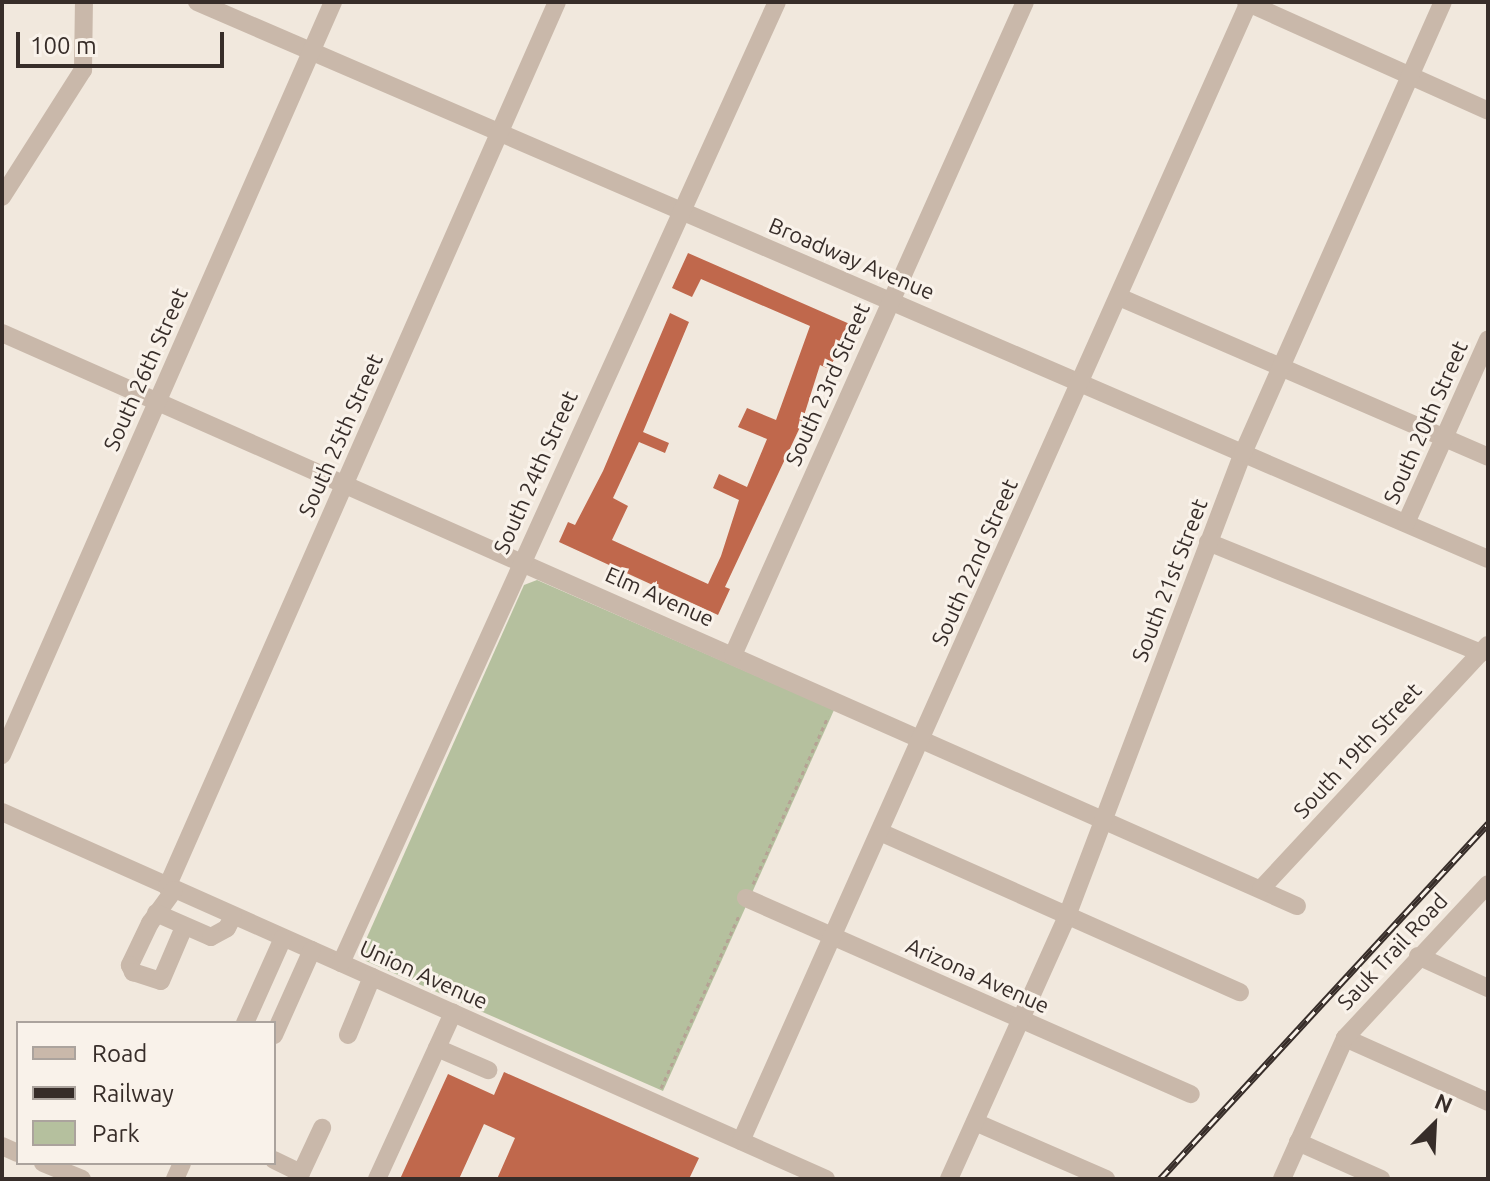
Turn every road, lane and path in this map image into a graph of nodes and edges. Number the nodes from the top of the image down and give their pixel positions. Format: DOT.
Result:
graph roads {
  1 [pos="84,2"];
  2 [pos="197,2"];
  3 [pos="333,2"];
  4 [pos="557,2"];
  5 [pos="777,2"];
  6 [pos="1025,2"];
  7 [pos="1248,2"];
  8 [pos="1443,2"];
  9 [pos="312,52"];
  10 [pos="1410,76"];
  11 [pos="1488,111"];
  12 [pos="499,132"];
  13 [pos="2,197"];
  14 [pos="679,209"];
  15 [pos="1119,297"];
  16 [pos="891,300"];
  17 [pos="2,333"];
  18 [pos="1488,340"];
  19 [pos="1281,367"];
  20 [pos="1080,383"];
  21 [pos="158,400"];
  22 [pos="1444,438"];
  23 [pos="1243,453"];
  24 [pos="1488,457"];
  25 [pos="344,483"];
  26 [pos="1406,523"];
  27 [pos="1208,542"];
  28 [pos="1488,559"];
  29 [pos="521,561"];
  30 [pos="1484,649"];
  31 [pos="733,655"];
  32 [pos="922,739"];
  33 [pos="2,755"];
  34 [pos="2,812"];
  35 [pos="1105,819"];
  36 [pos="880,832"];
  37 [pos="1488,884"];
  38 [pos="171,889"];
  39 [pos="1261,889"];
  40 [pos="746,898"];
  41 [pos="1297,906"];
  42 [pos="156,913"];
  43 [pos="233,916"];
  44 [pos="1067,916"];
  45 [pos="184,927"];
  46 [pos="833,937"];
  47 [pos="283,938"];
  48 [pos="312,950"];
  49 [pos="1418,956"];
  50 [pos="341,963"];
  51 [pos="372,977"];
  52 [pos="1488,988"];
  53 [pos="1240,992"];
  54 [pos="453,1013"];
  55 [pos="1021,1020"];
  56 [pos="246,1021"];
  57 [pos="276,1031"];
  58 [pos="348,1035"];
  59 [pos="1345,1038"];
  60 [pos="437,1048"];
  61 [pos="488,1070"];
  62 [pos="1191,1094"];
  63 [pos="1488,1102"];
  64 [pos="975,1122"];
  65 [pos="322,1128"];
  66 [pos="741,1141"];
  67 [pos="1298,1142"];
  68 [pos="276,1161"];
  69 [pos="48,1165"];
  70 [pos="300,1176"];
  71 [pos="77,1178"];
  72 [pos="377,1179"];
  73 [pos="826,1179"];
  74 [pos="949,1179"];
  75 [pos="1106,1179"];
  76 [pos="1282,1179"];
  77 [pos="1381,1179"];
  1 -- 13 [label="street"];
  2 -- 9 [label="street, Broadway Avenue"];
  3 -- 9 [label="street, South 26th Street"];
  4 -- 12 [label="street, South 25th Street"];
  5 -- 14 [label="street, South 24th Street"];
  6 -- 16 [label="street, South 23rd Street"];
  7 -- 10 [label="street"];
  7 -- 15 [label="street, South 22nd Street"];
  8 -- 10 [label="street, South 21st Street"];
  9 -- 12 [label="street, Broadway Avenue"];
  9 -- 21 [label="street, South 26th Street"];
  10 -- 11 [label="street"];
  10 -- 19 [label="street, South 21st Street"];
  12 -- 14 [label="street, Broadway Avenue"];
  12 -- 25 [label="street, South 25th Street"];
  14 -- 16 [label="street, Broadway Avenue"];
  14 -- 29 [label="street, South 24th Street"];
  15 -- 19 [label="street"];
  15 -- 20 [label="street, South 22nd Street"];
  16 -- 20 [label="street, Broadway Avenue"];
  16 -- 31 [label="street, South 23rd Street"];
  17 -- 21 [label="street, Elm Avenue"];
  18 -- 22 [label="street, South 20th Street"];
  19 -- 22 [label="street"];
  19 -- 23 [label="street, South 21st Street"];
  20 -- 23 [label="street, Broadway Avenue"];
  20 -- 32 [label="street, South 22nd Street"];
  21 -- 25 [label="street, Elm Avenue"];
  21 -- 33 [label="street, South 26th Street"];
  22 -- 24 [label="street"];
  22 -- 26 [label="street, South 20th Street"];
  23 -- 26 [label="street, Broadway Avenue"];
  23 -- 27 [label="street, South 21st Street"];
  25 -- 29 [label="street, Elm Avenue"];
  25 -- 38 [label="street, South 25th Street"];
  26 -- 28 [label="street, Broadway Avenue"];
  27 -- 30 [label="street"];
  27 -- 35 [label="street, South 21st Street"];
  29 -- 31 [label="street, Elm Avenue"];
  29 -- 50 [label="street, South 24th Street"];
  30 -- 39 [label="street, South 19th Street"];
  31 -- 32 [label="street, Elm Avenue"];
  32 -- 35 [label="street, Elm Avenue"];
  32 -- 36 [label="street, South 22nd Street"];
  34 -- 38 [label="street, Union Avenue"];
  35 -- 39 [label="street, Elm Avenue"];
  35 -- 44 [label="street, South 21st Street"];
  36 -- 44 [label="street"];
  36 -- 46 [label="street, South 22nd Street"];
  37 -- 49 [label="street, Sauk Trail Road"];
  38 -- 42 [label="street, South 25th Street"];
  38 -- 43 [label="street, Union Avenue"];
  39 -- 41 [label="street, Elm Avenue"];
  40 -- 46 [label="street, Arizona Avenue"];
  42 -- 45 [label="street"];
  42 -- 45 [label="street, South 25th Street"];
  43 -- 45 [label="street"];
  43 -- 47 [label="street, Union Avenue"];
  44 -- 53 [label="street"];
  44 -- 55 [label="street, South 21st Street"];
  46 -- 55 [label="street, Arizona Avenue"];
  46 -- 66 [label="street, South 22nd Street"];
  47 -- 48 [label="street, Union Avenue"];
  47 -- 56 [label="street"];
  48 -- 50 [label="street, Union Avenue"];
  48 -- 57 [label="street"];
  49 -- 52 [label="street"];
  49 -- 59 [label="street, Sauk Trail Road"];
  50 -- 51 [label="street, Union Avenue"];
  51 -- 54 [label="street, Union Avenue"];
  51 -- 58 [label="street"];
  54 -- 60 [label="street"];
  54 -- 66 [label="street, Union Avenue"];
  55 -- 62 [label="street, Arizona Avenue"];
  55 -- 64 [label="street, South 21st Street"];
  59 -- 63 [label="street"];
  59 -- 67 [label="street, Sauk Trail Road"];
  60 -- 61 [label="street"];
  60 -- 72 [label="street"];
  64 -- 74 [label="street, South 21st Street"];
  64 -- 75 [label="street"];
  65 -- 70 [label="street"];
  66 -- 73 [label="street, Union Avenue"];
  67 -- 76 [label="street"];
  67 -- 77 [label="street"];
  68 -- 70 [label="street"];
  69 -- 71 [label="street"];
}
